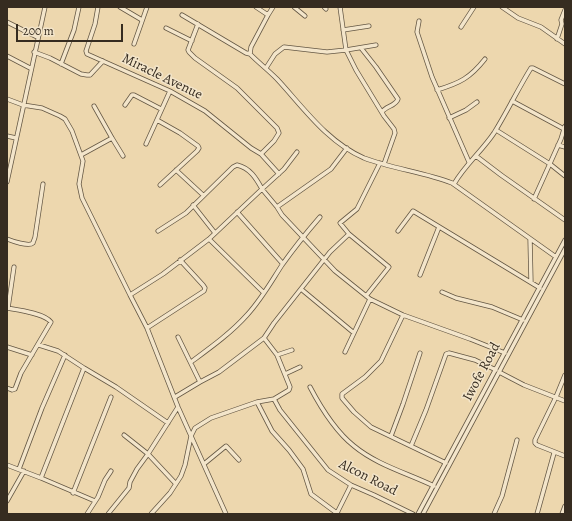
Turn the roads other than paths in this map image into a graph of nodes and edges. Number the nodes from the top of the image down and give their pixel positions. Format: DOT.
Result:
graph roads {
  1 [pos="45,7"];
  2 [pos="79,7"];
  3 [pos="98,7"];
  4 [pos="120,7"];
  5 [pos="147,7"];
  6 [pos="256,7"];
  7 [pos="273,7"];
  8 [pos="294,7"];
  9 [pos="340,7"];
  10 [pos="474,7"];
  11 [pos="502,7"];
  12 [pos="565,10"];
  13 [pos="182,15"];
  14 [pos="268,15"];
  15 [pos="304,16"];
  16 [pos="142,20"];
  17 [pos="419,21"];
  18 [pos="7,22"];
  19 [pos="198,24"];
  20 [pos="369,26"];
  21 [pos="461,26"];
  22 [pos="166,28"];
  23 [pos="343,30"];
  24 [pos="38,37"];
  25 [pos="556,39"];
  26 [pos="192,40"];
  27 [pos="134,44"];
  28 [pos="565,44"];
  29 [pos="376,45"];
  30 [pos="361,48"];
  31 [pos="346,50"];
  32 [pos="34,52"];
  33 [pos="250,54"];
  34 [pos="7,56"];
  35 [pos="485,59"];
  36 [pos="103,60"];
  37 [pos="61,64"];
  38 [pos="30,68"];
  39 [pos="266,68"];
  40 [pos="565,84"];
  41 [pos="437,90"];
  42 [pos="170,91"];
  43 [pos="7,99"];
  44 [pos="512,101"];
  45 [pos="477,102"];
  46 [pos="23,105"];
  47 [pos="125,105"];
  48 [pos="94,106"];
  49 [pos="162,109"];
  50 [pos="382,112"];
  51 [pos="449,118"];
  52 [pos="158,120"];
  53 [pos="565,127"];
  54 [pos="496,130"];
  55 [pos="7,136"];
  56 [pos="16,138"];
  57 [pos="112,138"];
  58 [pos="146,144"];
  59 [pos="558,145"];
  60 [pos="565,147"];
  61 [pos="347,148"];
  62 [pos="297,152"];
  63 [pos="261,154"];
  64 [pos="82,155"];
  65 [pos="123,156"];
  66 [pos="476,156"];
  67 [pos="469,162"];
  68 [pos="382,164"];
  69 [pos="550,164"];
  70 [pos="176,170"];
  71 [pos="279,174"];
  72 [pos="565,176"];
  73 [pos="7,182"];
  74 [pos="43,184"];
  75 [pos="454,184"];
  76 [pos="160,185"];
  77 [pos="262,190"];
  78 [pos="203,195"];
  79 [pos="534,199"];
  80 [pos="193,205"];
  81 [pos="277,207"];
  82 [pos="237,212"];
  83 [pos="320,217"];
  84 [pos="565,220"];
  85 [pos="439,226"];
  86 [pos="158,232"];
  87 [pos="398,232"];
  88 [pos="215,233"];
  89 [pos="349,234"];
  90 [pos="303,237"];
  91 [pos="7,239"];
  92 [pos="209,239"];
  93 [pos="530,239"];
  94 [pos="565,240"];
  95 [pos="565,249"];
  96 [pos="556,257"];
  97 [pos="180,260"];
  98 [pos="324,260"];
  99 [pos="283,264"];
  100 [pos="14,267"];
  101 [pos="420,275"];
  102 [pos="531,282"];
  103 [pos="540,288"];
  104 [pos="301,289"];
  105 [pos="442,292"];
  106 [pos="264,293"];
  107 [pos="130,295"];
  108 [pos="368,297"];
  109 [pos="7,308"];
  110 [pos="403,315"];
  111 [pos="523,320"];
  112 [pos="147,328"];
  113 [pos="354,333"];
  114 [pos="178,337"];
  115 [pos="264,338"];
  116 [pos="39,344"];
  117 [pos="7,347"];
  118 [pos="292,350"];
  119 [pos="346,352"];
  120 [pos="420,353"];
  121 [pos="505,353"];
  122 [pos="32,355"];
  123 [pos="65,355"];
  124 [pos="277,355"];
  125 [pos="191,362"];
  126 [pos="300,367"];
  127 [pos="84,368"];
  128 [pos="496,370"];
  129 [pos="500,372"];
  130 [pos="285,374"];
  131 [pos="565,375"];
  132 [pos="200,382"];
  133 [pos="310,387"];
  134 [pos="7,388"];
  135 [pos="111,397"];
  136 [pos="175,397"];
  137 [pos="556,397"];
  138 [pos="274,399"];
  139 [pos="565,401"];
  140 [pos="257,402"];
  141 [pos="178,407"];
  142 [pos="168,423"];
  143 [pos="124,435"];
  144 [pos="191,436"];
  145 [pos="391,436"];
  146 [pos="517,440"];
  147 [pos="411,446"];
  148 [pos="554,452"];
  149 [pos="148,454"];
  150 [pos="565,456"];
  151 [pos="239,460"];
  152 [pos="446,463"];
  153 [pos="204,464"];
  154 [pos="7,466"];
  155 [pos="19,469"];
  156 [pos="24,471"];
  157 [pos="111,471"];
  158 [pos="41,478"];
  159 [pos="176,484"];
  160 [pos="351,485"];
  161 [pos="434,486"];
  162 [pos="7,489"];
  163 [pos="12,491"];
  164 [pos="73,493"];
  165 [pos="7,501"];
  166 [pos="95,501"];
  167 [pos="565,506"];
  168 [pos="87,514"];
  169 [pos="108,514"];
  170 [pos="151,514"];
  171 [pos="226,514"];
  172 [pos="337,514"];
  173 [pos="413,514"];
  174 [pos="418,514"];
  175 [pos="423,514"];
  176 [pos="494,514"];
  177 [pos="537,514"];
  178 [pos="562,514"];
  1 -- 24 [label="street"];
  2 -- 37 [label="street"];
  3 -- 36 [label="street, Miracle Avenue"];
  4 -- 16 [label="street"];
  5 -- 16 [label="street"];
  6 -- 14 [label="street"];
  7 -- 14 [label="street"];
  8 -- 15 [label="street"];
  9 -- 23 [label="street"];
  10 -- 21 [label="street"];
  11 -- 25 [label="street"];
  12 -- 25 [label="street"];
  13 -- 19 [label="street"];
  14 -- 33 [label="street"];
  16 -- 27 [label="street"];
  17 -- 41 [label="street"];
  18 -- 24 [label="street"];
  19 -- 26 [label="street"];
  19 -- 33 [label="street"];
  20 -- 23 [label="street"];
  22 -- 26 [label="street"];
  23 -- 31 [label="street"];
  24 -- 32 [label="street"];
  25 -- 28 [label="street"];
  26 -- 63 [label="street"];
  29 -- 30 [label="street"];
  30 -- 31 [label="street"];
  30 -- 50 [label="street"];
  31 -- 39 [label="street"];
  31 -- 50 [label="street"];
  32 -- 37 [label="street"];
  32 -- 38 [label="street"];
  33 -- 39 [label="street"];
  34 -- 38 [label="street"];
  35 -- 41 [label="street"];
  36 -- 37 [label="street"];
  36 -- 42 [label="street, Miracle Avenue"];
  38 -- 46 [label="street"];
  39 -- 61 [label="street"];
  40 -- 44 [label="street"];
  41 -- 51 [label="street"];
  42 -- 49 [label="street"];
  42 -- 63 [label="street, Miracle Avenue"];
  43 -- 46 [label="street"];
  44 -- 53 [label="street"];
  44 -- 54 [label="street"];
  45 -- 51 [label="street"];
  46 -- 56 [label="street"];
  46 -- 64 [label="street"];
  47 -- 49 [label="street"];
  48 -- 57 [label="street"];
  49 -- 52 [label="street"];
  50 -- 68 [label="street"];
  51 -- 67 [label="street"];
  52 -- 58 [label="street"];
  52 -- 70 [label="street"];
  53 -- 59 [label="street"];
  54 -- 66 [label="street"];
  54 -- 69 [label="street"];
  55 -- 56 [label="street"];
  56 -- 73 [label="street"];
  57 -- 64 [label="street"];
  57 -- 65 [label="street"];
  59 -- 60 [label="street"];
  59 -- 69 [label="street"];
  61 -- 68 [label="street"];
  61 -- 81 [label="street"];
  62 -- 71 [label="street"];
  63 -- 71 [label="street, Miracle Avenue"];
  64 -- 107 [label="street"];
  66 -- 67 [label="street"];
  66 -- 79 [label="street"];
  67 -- 75 [label="street"];
  68 -- 75 [label="street"];
  68 -- 89 [label="street"];
  69 -- 72 [label="street"];
  69 -- 79 [label="street"];
  70 -- 76 [label="street"];
  70 -- 78 [label="street"];
  71 -- 77 [label="street"];
  74 -- 91 [label="street"];
  75 -- 93 [label="street"];
  77 -- 78 [label="street"];
  77 -- 81 [label="street"];
  77 -- 82 [label="street"];
  78 -- 80 [label="street"];
  79 -- 84 [label="street"];
  80 -- 86 [label="street"];
  80 -- 88 [label="street"];
  81 -- 90 [label="street"];
  82 -- 88 [label="street"];
  82 -- 99 [label="street"];
  83 -- 90 [label="street"];
  85 -- 87 [label="street"];
  85 -- 101 [label="street"];
  85 -- 102 [label="street"];
  88 -- 92 [label="street"];
  89 -- 98 [label="street"];
  89 -- 108 [label="street"];
  90 -- 98 [label="street"];
  90 -- 99 [label="street"];
  92 -- 97 [label="street"];
  92 -- 106 [label="street"];
  93 -- 96 [label="street"];
  93 -- 102 [label="street"];
  94 -- 96 [label="street, Iwofe Road"];
  95 -- 129 [label="street, Iwofe Road"];
  96 -- 103 [label="street, Iwofe Road"];
  97 -- 107 [label="street"];
  97 -- 112 [label="street"];
  98 -- 104 [label="street"];
  98 -- 108 [label="street"];
  99 -- 106 [label="street"];
  100 -- 109 [label="street"];
  102 -- 103 [label="street"];
  103 -- 111 [label="street, Iwofe Road"];
  104 -- 113 [label="street"];
  104 -- 115 [label="street"];
  105 -- 111 [label="street"];
  106 -- 125 [label="street"];
  107 -- 112 [label="street"];
  108 -- 110 [label="street"];
  108 -- 113 [label="street"];
  109 -- 116 [label="street"];
  110 -- 121 [label="street"];
  110 -- 145 [label="street"];
  111 -- 121 [label="street, Iwofe Road"];
  112 -- 136 [label="street"];
  113 -- 119 [label="street"];
  114 -- 125 [label="street"];
  115 -- 124 [label="street"];
  115 -- 132 [label="street"];
  116 -- 122 [label="street"];
  116 -- 123 [label="street"];
  117 -- 122 [label="street"];
  118 -- 124 [label="street"];
  120 -- 145 [label="street"];
  121 -- 128 [label="street, Iwofe Road"];
  122 -- 134 [label="street"];
  123 -- 127 [label="street"];
  123 -- 155 [label="street"];
  124 -- 130 [label="street"];
  125 -- 132 [label="street"];
  126 -- 130 [label="street"];
  127 -- 142 [label="street"];
  127 -- 158 [label="street"];
  128 -- 147 [label="street"];
  128 -- 152 [label="street, Iwofe Road"];
  129 -- 137 [label="street"];
  129 -- 175 [label="street, Iwofe Road"];
  130 -- 138 [label="street"];
  131 -- 137 [label="street"];
  132 -- 136 [label="street"];
  133 -- 161 [label="street"];
  135 -- 164 [label="street"];
  136 -- 141 [label="street"];
  137 -- 139 [label="street"];
  137 -- 148 [label="street"];
  138 -- 140 [label="street"];
  138 -- 160 [label="street, Alcon Road"];
  140 -- 144 [label="street"];
  140 -- 172 [label="street"];
  141 -- 142 [label="street"];
  141 -- 144 [label="street"];
  142 -- 149 [label="street"];
  143 -- 149 [label="street"];
  144 -- 153 [label="street"];
  144 -- 159 [label="street"];
  145 -- 147 [label="street"];
  146 -- 176 [label="street"];
  147 -- 152 [label="street"];
  148 -- 150 [label="street"];
  148 -- 177 [label="street"];
  149 -- 159 [label="street"];
  149 -- 169 [label="street"];
  151 -- 153 [label="street"];
  152 -- 161 [label="street, Iwofe Road"];
  153 -- 171 [label="street"];
  154 -- 155 [label="street"];
  155 -- 156 [label="street"];
  156 -- 158 [label="street"];
  156 -- 163 [label="street"];
  157 -- 166 [label="street"];
  158 -- 164 [label="street"];
  159 -- 170 [label="street"];
  160 -- 172 [label="street"];
  160 -- 173 [label="street, Alcon Road"];
  161 -- 174 [label="street, Iwofe Road"];
  162 -- 163 [label="street"];
  163 -- 165 [label="street"];
  164 -- 166 [label="street"];
  166 -- 168 [label="street"];
  167 -- 178 [label="street"];
}
